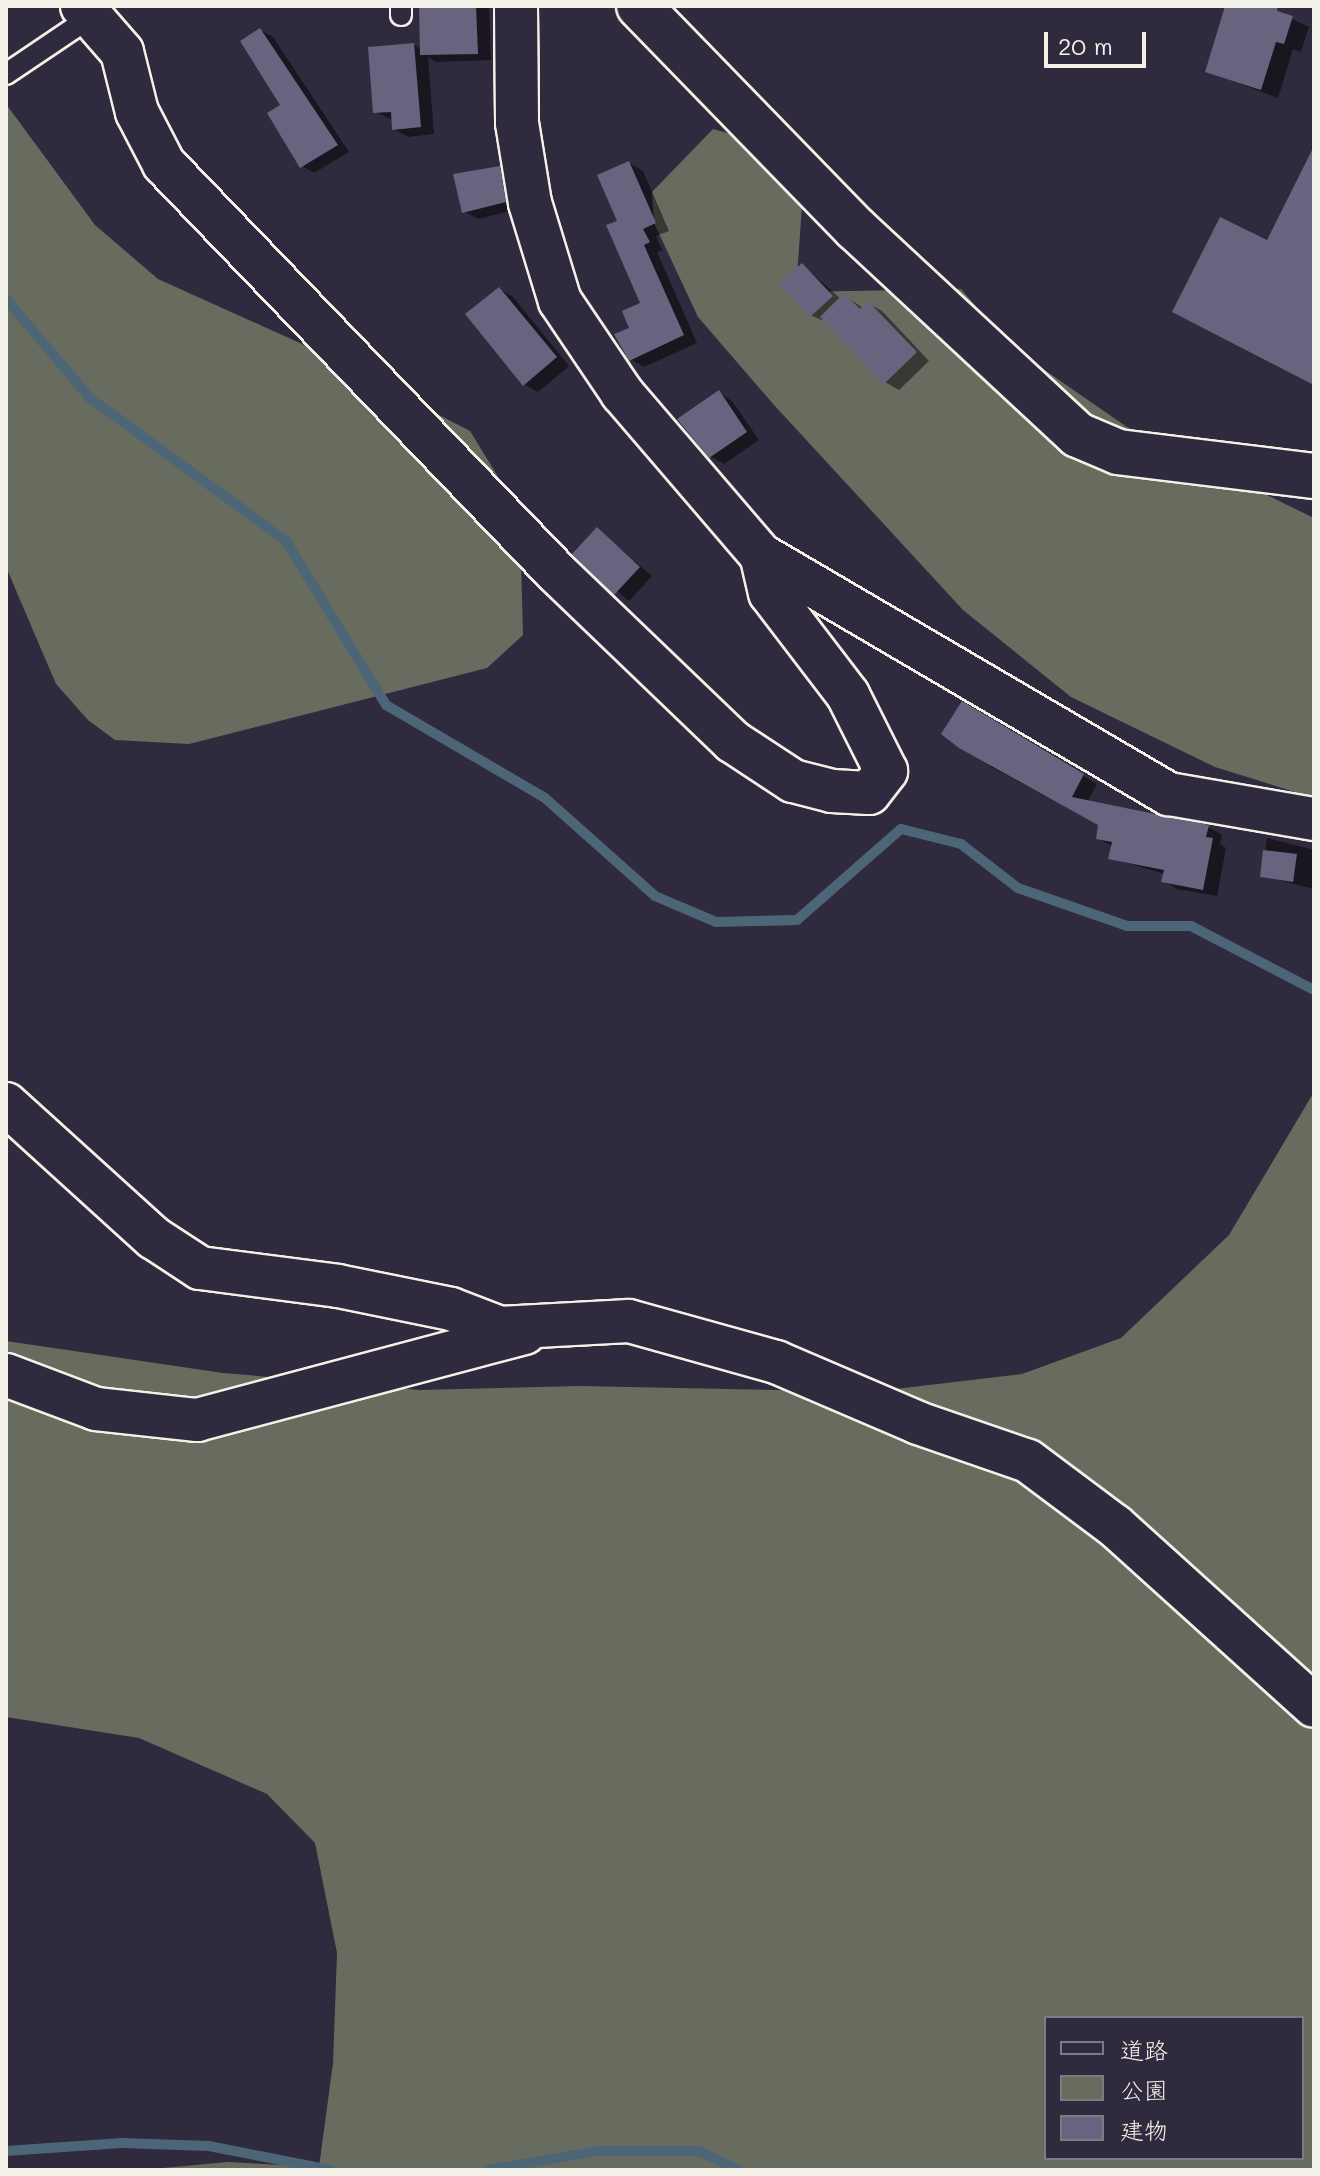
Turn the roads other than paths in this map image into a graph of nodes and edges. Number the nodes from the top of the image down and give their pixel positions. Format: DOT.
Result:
graph roads {
  1 [pos="516,6"];
  2 [pos="639,6"];
  3 [pos="87,11"];
  4 [pos="6,74"];
  5 [pos="1314,476"];
  6 [pos="761,555"];
  7 [pos="1314,819"];
  8 [pos="6,1104"];
  9 [pos="554,1325"];
  10 [pos="6,1375"];
  11 [pos="1314,1706"];
  1 -- 6 [label="street"];
  2 -- 5 [label="street"];
  3 -- 4 [label="lane"];
  3 -- 6 [label="street"];
  6 -- 7 [label="street"];
  8 -- 9 [label="street"];
  9 -- 10 [label="street"];
  9 -- 11 [label="street"];
}
